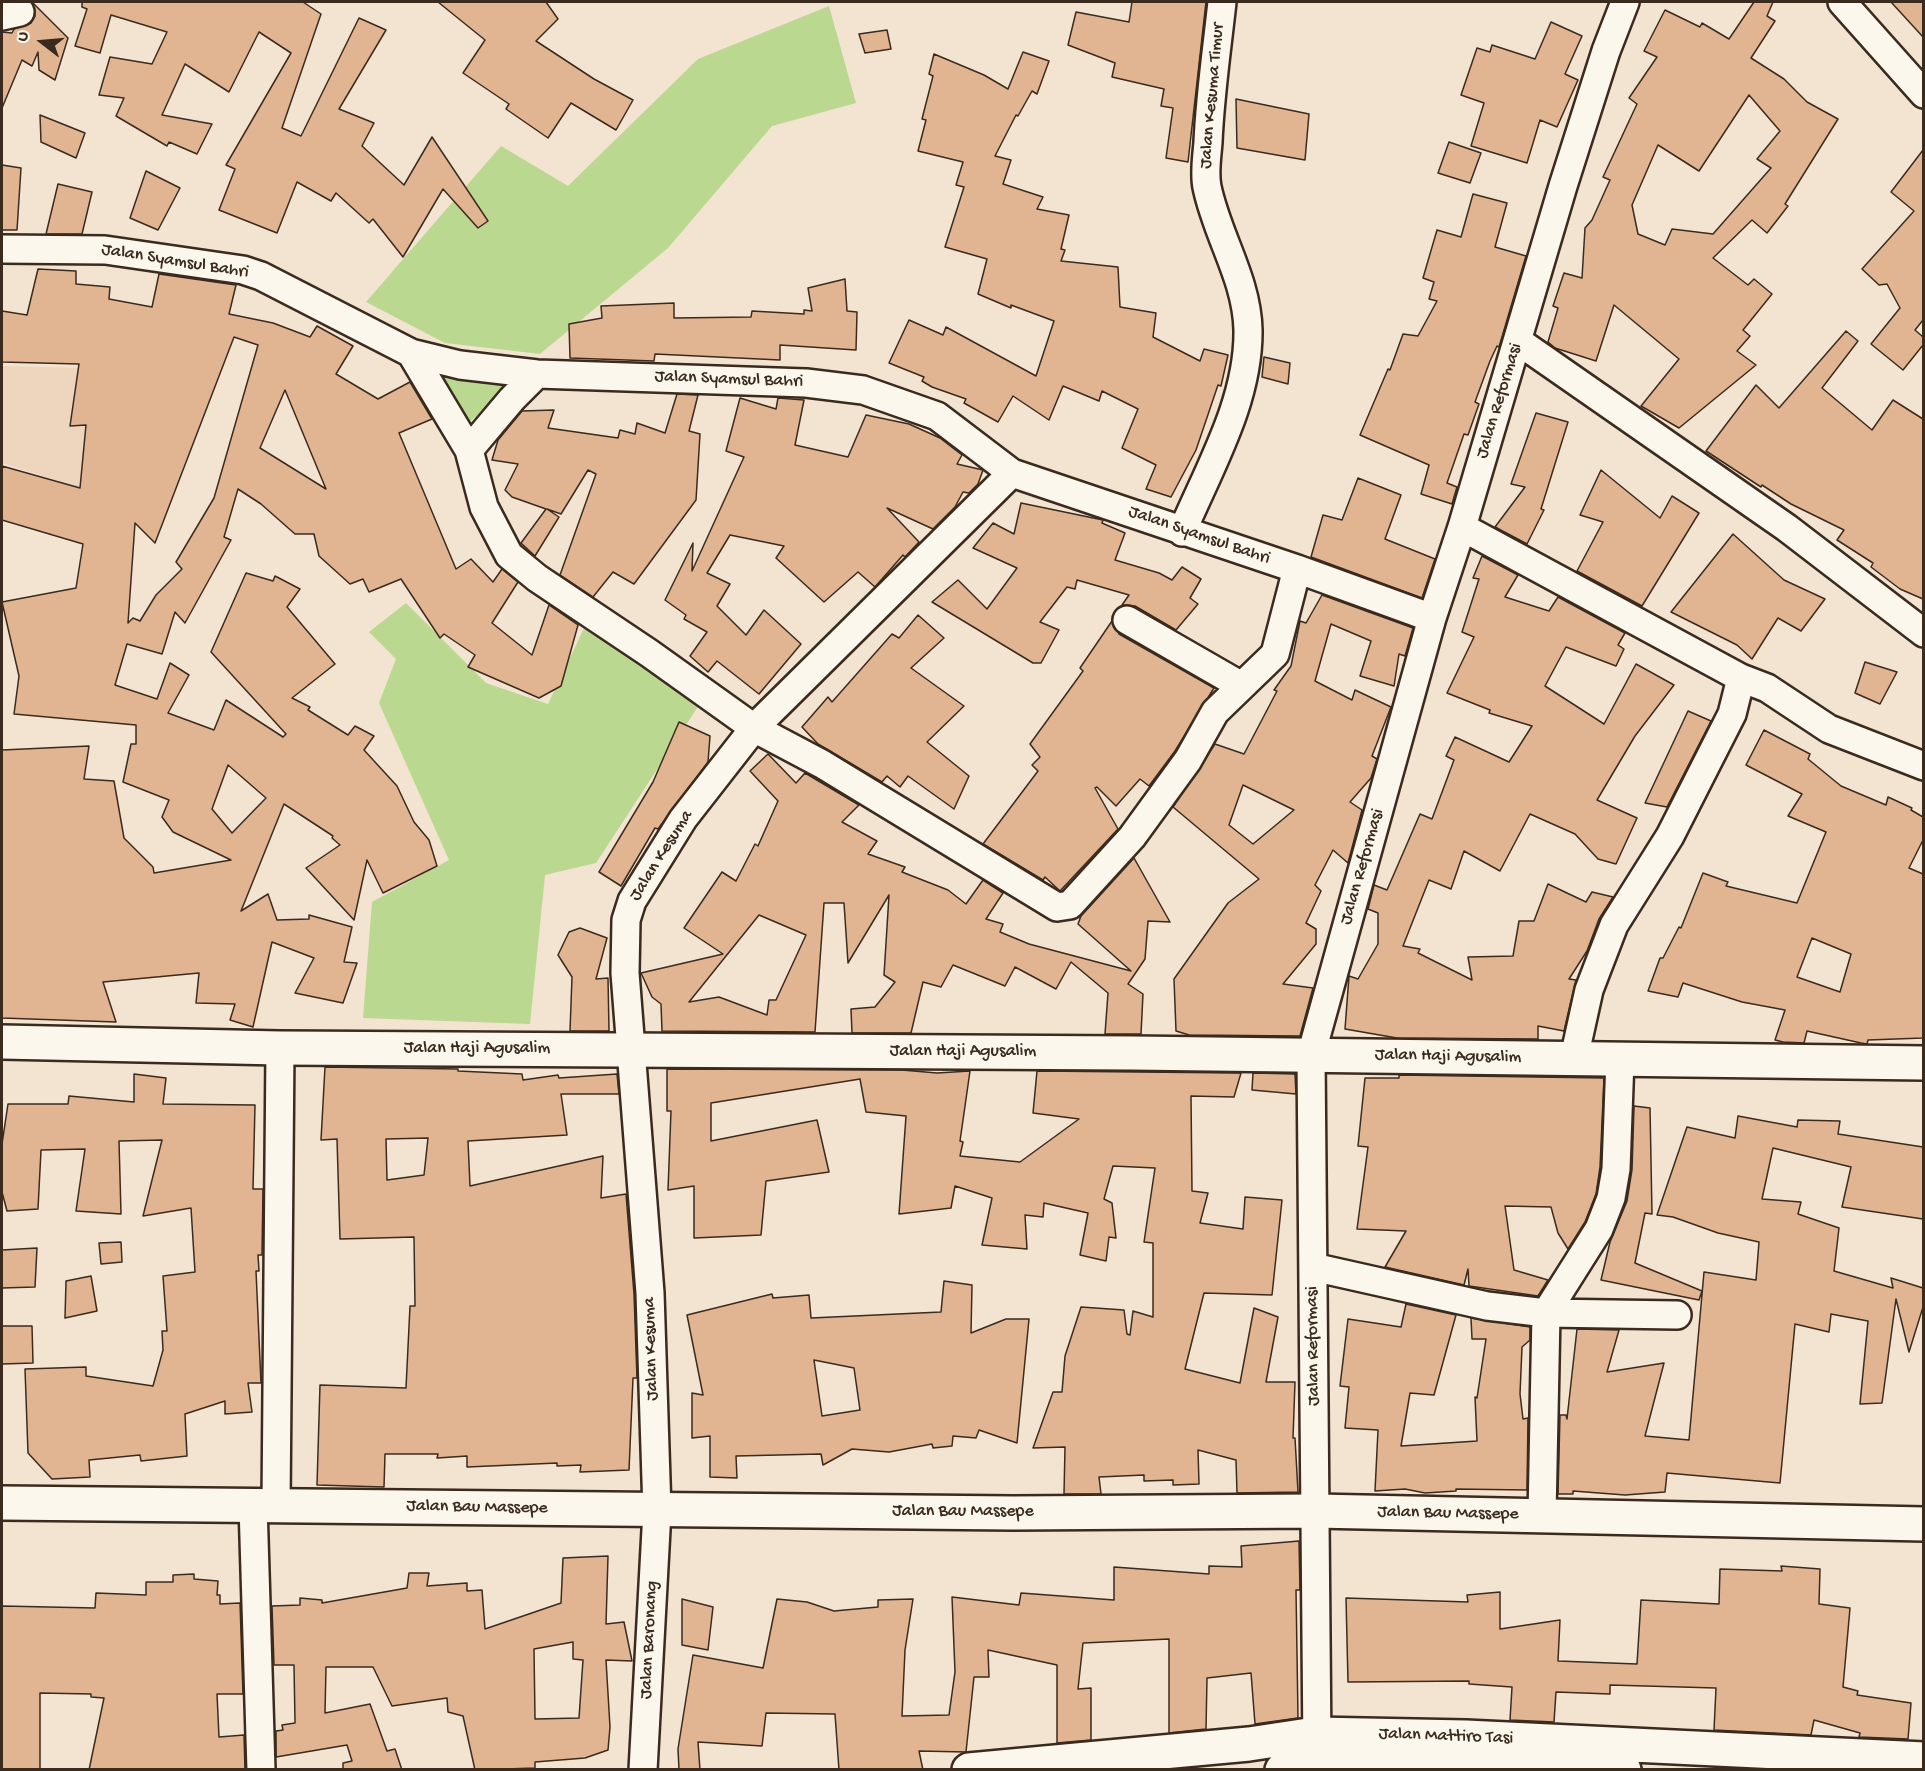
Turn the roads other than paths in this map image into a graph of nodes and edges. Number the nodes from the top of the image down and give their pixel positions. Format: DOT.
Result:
graph roads {
  1 [pos="1222,2"];
  2 [pos="1625,2"];
  3 [pos="1842,2"];
  4 [pos="1923,94"];
  5 [pos="2,249"];
  6 [pos="1518,341"];
  7 [pos="411,353"];
  8 [pos="537,374"];
  9 [pos="469,450"];
  10 [pos="1012,473"];
  11 [pos="1462,527"];
  12 [pos="1182,532"];
  13 [pos="1297,568"];
  14 [pos="1432,618"];
  15 [pos="1127,620"];
  16 [pos="1923,633"];
  17 [pos="1741,678"];
  18 [pos="1240,685"];
  19 [pos="754,728"];
  20 [pos="1923,766"];
  21 [pos="2,1042"];
  22 [pos="280,1048"];
  23 [pos="632,1050"];
  24 [pos="1311,1055"];
  25 [pos="1574,1058"];
  26 [pos="1620,1059"];
  27 [pos="1923,1064"];
  28 [pos="1313,1267"];
  29 [pos="1546,1313"];
  30 [pos="1677,1315"];
  31 [pos="2,1503"];
  32 [pos="264,1505"];
  33 [pos="657,1511"];
  34 [pos="1316,1511"];
  35 [pos="1542,1516"];
  36 [pos="1923,1524"];
  37 [pos="1317,1750"];
  38 [pos="1923,1759"];
  39 [pos="261,1770"];
  40 [pos="643,1770"];
  41 [pos="969,1770"];
  42 [pos="1282,1770"];
  43 [pos="1624,1770"];
  1 -- 12 [label="street, Jalan Kesuma Timur"];
  2 -- 6 [label="street, Jalan Reformasi"];
  3 -- 4 [label="street"];
  5 -- 7 [label="street, Jalan Syamsul Bahri"];
  6 -- 11 [label="street, Jalan Reformasi"];
  6 -- 16 [label="street"];
  7 -- 8 [label="street, Jalan Syamsul Bahri"];
  7 -- 9 [label="street"];
  8 -- 9 [label="street"];
  8 -- 10 [label="street, Jalan Syamsul Bahri"];
  9 -- 19 [label="street"];
  10 -- 12 [label="street, Jalan Syamsul Bahri"];
  10 -- 19 [label="street, Jalan Kesuma"];
  11 -- 14 [label="street, Jalan Reformasi"];
  11 -- 17 [label="street"];
  12 -- 13 [label="street, Jalan Syamsul Bahri"];
  13 -- 14 [label="street, Jalan Syamsul Bahri"];
  13 -- 18 [label="street"];
  14 -- 24 [label="street, Jalan Reformasi"];
  15 -- 18 [label="street"];
  17 -- 20 [label="street"];
  17 -- 25 [label="street"];
  18 -- 19 [label="street"];
  19 -- 23 [label="street, Jalan Kesuma"];
  21 -- 22 [label="main road, Jalan Haji Agusalim"];
  22 -- 23 [label="main road, Jalan Haji Agusalim"];
  22 -- 32 [label="street"];
  23 -- 24 [label="main road, Jalan Haji Agusalim"];
  23 -- 33 [label="street, Jalan Kesuma"];
  24 -- 25 [label="main road, Jalan Haji Agusalim"];
  24 -- 28 [label="street, Jalan Reformasi"];
  25 -- 26 [label="main road, Jalan Haji Agusalim"];
  26 -- 27 [label="main road, Jalan Haji Agusalim"];
  26 -- 29 [label="street"];
  28 -- 29 [label="street"];
  28 -- 34 [label="street, Jalan Reformasi"];
  29 -- 30 [label="street"];
  29 -- 35 [label="street"];
  31 -- 32 [label="main road, Jalan Bau Massepe"];
  32 -- 33 [label="main road, Jalan Bau Massepe"];
  32 -- 39 [label="street"];
  33 -- 34 [label="main road, Jalan Bau Massepe"];
  33 -- 40 [label="street, Jalan Baronang"];
  34 -- 35 [label="main road, Jalan Bau Massepe"];
  34 -- 37 [label="street, Jalan Reformasi"];
  35 -- 36 [label="main road, Jalan Bau Massepe"];
  37 -- 38 [label="main road, Jalan Mattiro Tasi"];
  37 -- 41 [label="main road, Jalan Mattiro Tasi"];
  37 -- 42 [label="main road, Jalan Mattiro Tasi"];
  37 -- 43 [label="main road, Jalan Mattiro Tasi"];
}
